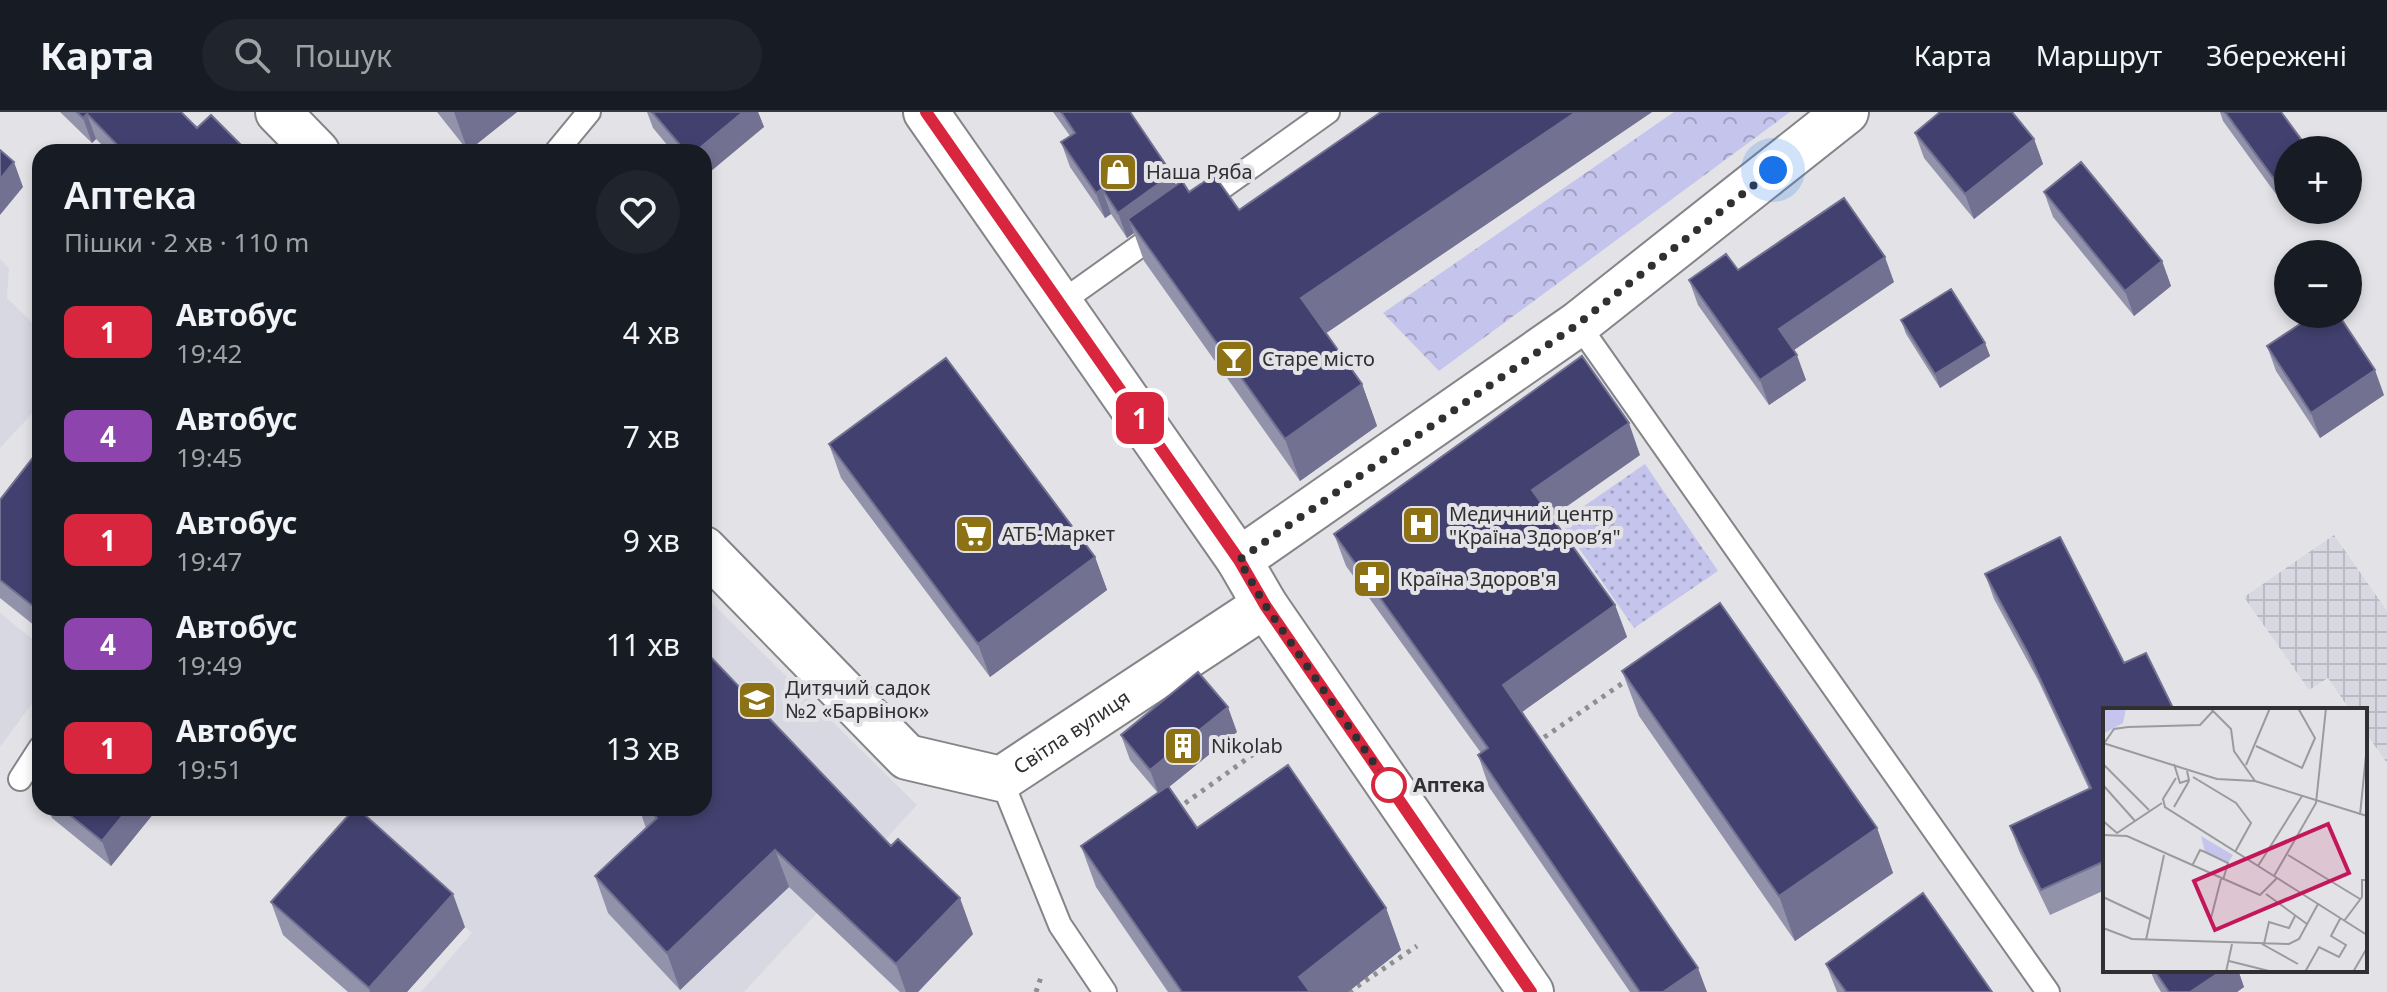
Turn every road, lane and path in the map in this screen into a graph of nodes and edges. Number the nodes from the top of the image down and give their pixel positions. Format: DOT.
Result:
graph roads {
  1 [pos="278,112"];
  2 [pos="589,112"];
  3 [pos="926,112"];
  4 [pos="1328,112"];
  5 [pos="1846,112"];
  6 [pos="309,144"];
  7 [pos="563,144"];
  8 [pos="1060,303"];
  9 [pos="1578,324"];
  10 [pos="712,557"];
  11 [pos="1239,560"];
  12 [pos="1265,605"];
  13 [pos="1635,675"];
  14 [pos="1276,738"];
  15 [pos="1533,744"];
  16 [pos="32,760"];
  17 [pos="1495,771"];
  18 [pos="20,779"];
  19 [pos="1001,779"];
  20 [pos="1470,788"];
  21 [pos="1174,811"];
  22 [pos="1417,946"];
  23 [pos="1105,992"];
  24 [pos="1349,992"];
  25 [pos="1531,992"];
  26 [pos="2048,992"];
  1 -- 6 [label="street"];
  2 -- 7 [label="lane"];
  3 -- 8 [label="street"];
  4 -- 8 [label="lane"];
  5 -- 9 [label="street"];
  8 -- 11 [label="street"];
  9 -- 11 [label="street"];
  9 -- 26 [label="lane"];
  10 -- 19 [label="street, Світла вулиця"];
  11 -- 12 [label="street"];
  12 -- 19 [label="street, Світла вулиця"];
  12 -- 25 [label="street"];
  13 -- 15 [label="path"];
  14 -- 21 [label="path"];
  16 -- 18 [label="lane"];
  17 -- 20 [label="path"];
  19 -- 23 [label="lane"];
  22 -- 24 [label="path"];
}
